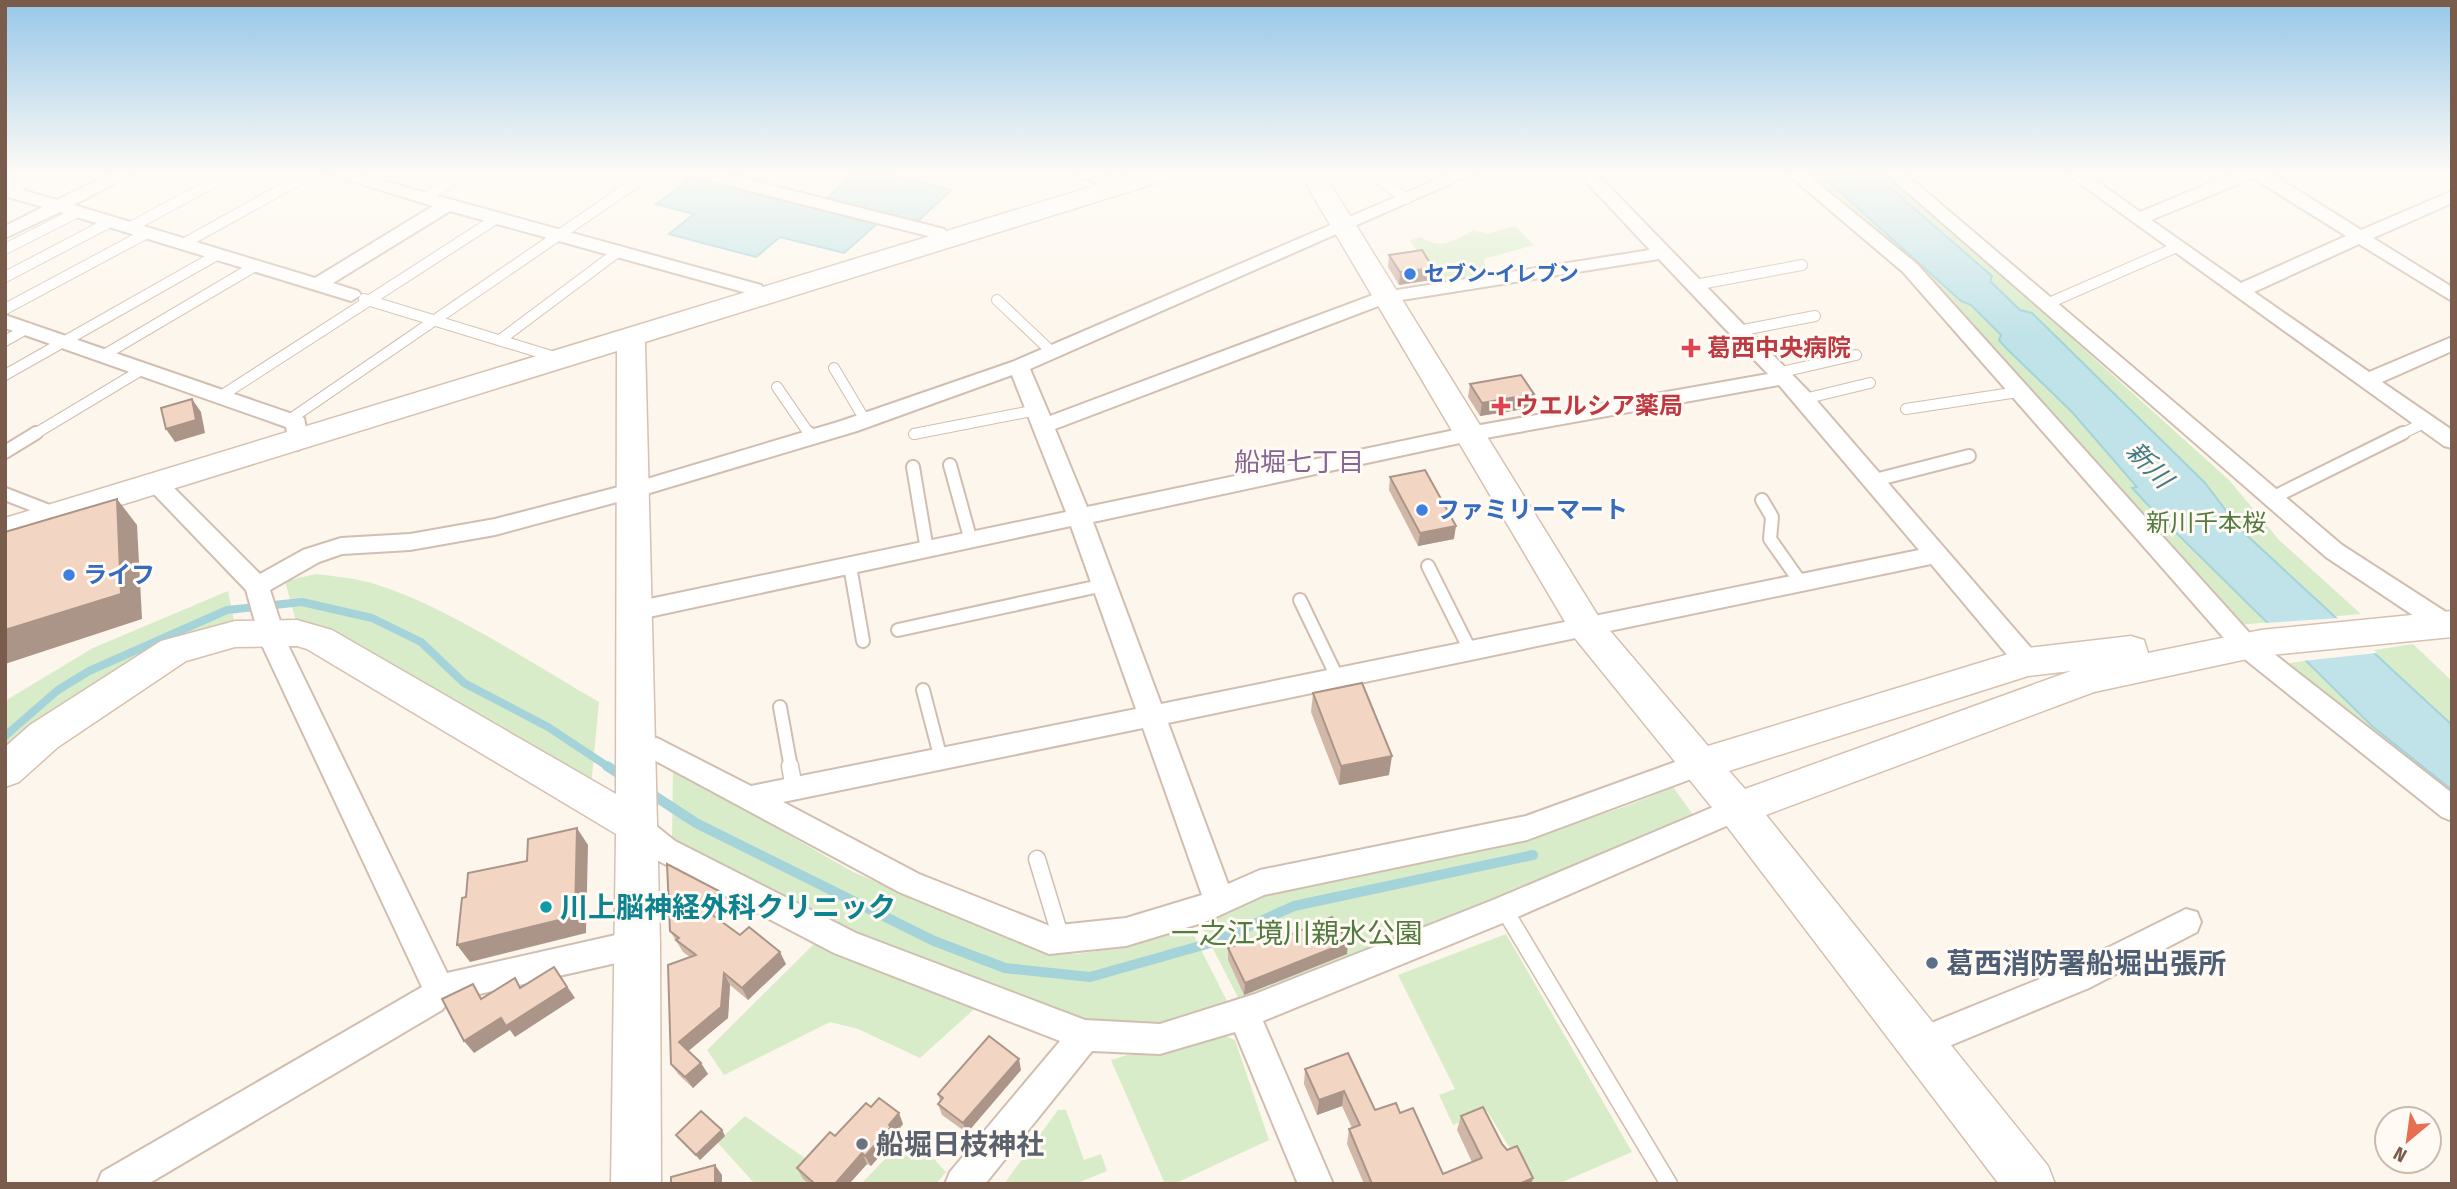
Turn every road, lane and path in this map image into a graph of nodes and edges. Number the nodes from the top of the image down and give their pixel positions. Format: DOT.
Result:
graph roads {
  1 [pos="47,227"];
  2 [pos="100,227"];
  3 [pos="129,227"];
  4 [pos="142,227"];
  5 [pos="213,227"];
  6 [pos="410,227"];
  7 [pos="482,227"];
  8 [pos="532,227"];
  9 [pos="570,227"];
  10 [pos="918,227"];
  11 [pos="987,227"];
  12 [pos="1342,227"];
  13 [pos="1343,227"];
  14 [pos="1639,227"];
  15 [pos="1861,227"];
  16 [pos="1963,227"];
  17 [pos="2149,227"];
  18 [pos="2344,227"];
  19 [pos="2381,227"];
  20 [pos="138,230"];
  21 [pos="559,235"];
  22 [pos="2359,237"];
  23 [pos="946,240"];
  24 [pos="183,244"];
  25 [pos="2177,247"];
  26 [pos="5,249"];
  27 [pos="619,251"];
  28 [pos="1664,253"];
  29 [pos="217,255"];
  30 [pos="1802,265"];
  31 [pos="255,266"];
  32 [pos="5,277"];
  33 [pos="317,285"];
  34 [pos="1695,285"];
  35 [pos="2239,291"];
  36 [pos="351,295"];
  37 [pos="2452,295"];
  38 [pos="1385,297"];
  39 [pos="761,298"];
  40 [pos="997,300"];
  41 [pos="370,301"];
  42 [pos="2049,303"];
  43 [pos="5,309"];
  44 [pos="1815,316"];
  45 [pos="434,320"];
  46 [pos="5,321"];
  47 [pos="27,328"];
  48 [pos="1738,331"];
  49 [pos="500,340"];
  50 [pos="631,340"];
  51 [pos="5,341"];
  52 [pos="65,341"];
  53 [pos="2452,344"];
  54 [pos="1052,352"];
  55 [pos="104,355"];
  56 [pos="1856,355"];
  57 [pos="565,360"];
  58 [pos="1019,366"];
  59 [pos="834,368"];
  60 [pos="143,369"];
  61 [pos="5,375"];
  62 [pos="1780,375"];
  63 [pos="2367,381"];
  64 [pos="1870,383"];
  65 [pos="777,387"];
  66 [pos="2018,392"];
  67 [pos="221,396"];
  68 [pos="1804,399"];
  69 [pos="1906,409"];
  70 [pos="1041,418"];
  71 [pos="865,420"];
  72 [pos="2426,422"];
  73 [pos="293,432"];
  74 [pos="914,434"];
  75 [pos="1469,434"];
  76 [pos="811,437"];
  77 [pos="2452,441"];
  78 [pos="5,452"];
  79 [pos="1969,456"];
  80 [pos="950,464"];
  81 [pos="913,467"];
  82 [pos="1871,481"];
  83 [pos="158,485"];
  84 [pos="635,491"];
  85 [pos="5,494"];
  86 [pos="2272,498"];
  87 [pos="1762,500"];
  88 [pos="57,514"];
  89 [pos="1080,518"];
  90 [pos="5,530"];
  91 [pos="971,541"];
  92 [pos="927,550"];
  93 [pos="1934,555"];
  94 [pos="850,566"];
  95 [pos="1428,566"];
  96 [pos="1801,583"];
  97 [pos="1104,585"];
  98 [pos="257,586"];
  99 [pos="1300,600"];
  100 [pos="635,611"];
  101 [pos="2450,625"];
  102 [pos="1587,628"];
  103 [pos="898,630"];
  104 [pos="269,633"];
  105 [pos="863,641"];
  106 [pos="2253,645"];
  107 [pos="1471,652"];
  108 [pos="2028,662"];
  109 [pos="1338,679"];
  110 [pos="923,690"];
  111 [pos="780,707"];
  112 [pos="1152,717"];
  113 [pos="635,752"];
  114 [pos="940,759"];
  115 [pos="1700,764"];
  116 [pos="5,771"];
  117 [pos="794,788"];
  118 [pos="752,797"];
  119 [pos="1738,809"];
  120 [pos="2452,809"];
  121 [pos="635,825"];
  122 [pos="1037,859"];
  123 [pos="1219,901"];
  124 [pos="1504,909"];
  125 [pos="2186,922"];
  126 [pos="1061,939"];
  127 [pos="638,944"];
  128 [pos="439,989"];
  129 [pos="1244,1014"];
  130 [pos="1085,1035"];
  131 [pos="1920,1043"];
  132 [pos="968,1180"];
  133 [pos="114,1184"];
  134 [pos="636,1184"];
  135 [pos="1316,1184"];
  136 [pos="1670,1184"];
  137 [pos="2031,1184"];
  1 -- 26 [label="lane"];
  2 -- 32 [label="lane"];
  3 -- 20 [label="street"];
  4 -- 20 [label="lane"];
  5 -- 24 [label="lane"];
  6 -- 33 [label="street"];
  7 -- 41 [label="lane"];
  8 -- 21 [label="street"];
  9 -- 21 [label="lane"];
  10 -- 23 [label="street"];
  11 -- 23 [label="street"];
  12 -- 54 [label="street"];
  13 -- 38 [label="street"];
  14 -- 28 [label="street"];
  15 -- 66 [label="street"];
  16 -- 42 [label="street"];
  17 -- 25 [label="street"];
  18 -- 22 [label="street"];
  19 -- 22 [label="street"];
  20 -- 24 [label="street"];
  20 -- 43 [label="lane"];
  21 -- 27 [label="street"];
  21 -- 45 [label="lane"];
  22 -- 35 [label="street"];
  22 -- 37 [label="street"];
  23 -- 39 [label="street"];
  24 -- 29 [label="street"];
  25 -- 35 [label="street"];
  25 -- 42 [label="lane"];
  27 -- 39 [label="street"];
  27 -- 49 [label="lane"];
  28 -- 34 [label="street"];
  28 -- 38 [label="street"];
  29 -- 31 [label="street"];
  29 -- 52 [label="lane"];
  30 -- 34 [label="lane"];
  31 -- 33 [label="street"];
  31 -- 55 [label="lane"];
  33 -- 36 [label="street"];
  34 -- 48 [label="street"];
  35 -- 63 [label="street"];
  36 -- 41 [label="lane"];
  38 -- 70 [label="street"];
  38 -- 75 [label="street"];
  39 -- 50 [label="street"];
  40 -- 54 [label="lane"];
  41 -- 45 [label="lane"];
  41 -- 67 [label="lane"];
  42 -- 86 [label="street"];
  44 -- 48 [label="lane"];
  45 -- 49 [label="lane"];
  45 -- 73 [label="lane"];
  46 -- 47 [label="street"];
  47 -- 51 [label="lane"];
  47 -- 52 [label="street"];
  48 -- 62 [label="street"];
  49 -- 57 [label="lane"];
  50 -- 57 [label="street"];
  50 -- 84 [label="street"];
  52 -- 55 [label="street"];
  52 -- 61 [label="lane"];
  53 -- 63 [label="street"];
  54 -- 58 [label="street"];
  55 -- 60 [label="street"];
  56 -- 62 [label="lane"];
  57 -- 73 [label="street"];
  58 -- 70 [label="street"];
  58 -- 71 [label="street"];
  59 -- 71 [label="lane"];
  60 -- 67 [label="street"];
  60 -- 78 [label="lane"];
  62 -- 68 [label="street"];
  62 -- 75 [label="street"];
  63 -- 72 [label="street"];
  64 -- 68 [label="lane"];
  65 -- 76 [label="lane"];
  66 -- 69 [label="lane"];
  66 -- 106 [label="street"];
  67 -- 73 [label="street"];
  68 -- 82 [label="street"];
  70 -- 74 [label="lane"];
  70 -- 89 [label="street"];
  71 -- 76 [label="street"];
  72 -- 77 [label="street"];
  72 -- 86 [label="lane"];
  73 -- 83 [label="street"];
  75 -- 89 [label="street"];
  75 -- 102 [label="street"];
  76 -- 84 [label="street"];
  79 -- 82 [label="lane"];
  80 -- 91 [label="lane"];
  81 -- 92 [label="lane"];
  82 -- 93 [label="street"];
  83 -- 88 [label="street"];
  83 -- 98 [label="street"];
  84 -- 98 [label="street"];
  84 -- 100 [label="street"];
  85 -- 88 [label="lane"];
  86 -- 101 [label="street"];
  87 -- 96 [label="lane"];
  88 -- 90 [label="street"];
  89 -- 91 [label="street"];
  89 -- 97 [label="street"];
  91 -- 92 [label="street"];
  92 -- 94 [label="street"];
  93 -- 96 [label="street"];
  93 -- 108 [label="street"];
  94 -- 100 [label="street"];
  94 -- 105 [label="lane"];
  95 -- 107 [label="lane"];
  96 -- 102 [label="street"];
  97 -- 103 [label="lane"];
  97 -- 112 [label="street"];
  98 -- 104 [label="street"];
  99 -- 109 [label="lane"];
  100 -- 113 [label="street"];
  101 -- 106 [label="street"];
  102 -- 107 [label="street"];
  102 -- 115 [label="street"];
  104 -- 116 [label="street"];
  104 -- 121 [label="street"];
  104 -- 128 [label="street"];
  106 -- 108 [label="street"];
  106 -- 119 [label="street"];
  106 -- 120 [label="street"];
  107 -- 109 [label="street"];
  108 -- 115 [label="street"];
  109 -- 112 [label="street"];
  110 -- 114 [label="lane"];
  111 -- 117 [label="lane"];
  112 -- 114 [label="street"];
  112 -- 123 [label="street"];
  113 -- 118 [label="street"];
  113 -- 121 [label="street"];
  114 -- 117 [label="street"];
  115 -- 119 [label="street"];
  115 -- 123 [label="street"];
  117 -- 118 [label="street"];
  118 -- 126 [label="street"];
  119 -- 124 [label="street"];
  119 -- 131 [label="street"];
  121 -- 127 [label="street"];
  121 -- 130 [label="street"];
  122 -- 126 [label="lane"];
  123 -- 126 [label="street"];
  124 -- 129 [label="street"];
  124 -- 136 [label="lane"];
  125 -- 131 [label="street"];
  127 -- 128 [label="street"];
  127 -- 134 [label="street"];
  128 -- 133 [label="street"];
  129 -- 130 [label="street"];
  129 -- 135 [label="street"];
  130 -- 132 [label="street"];
  131 -- 137 [label="street"];
}
